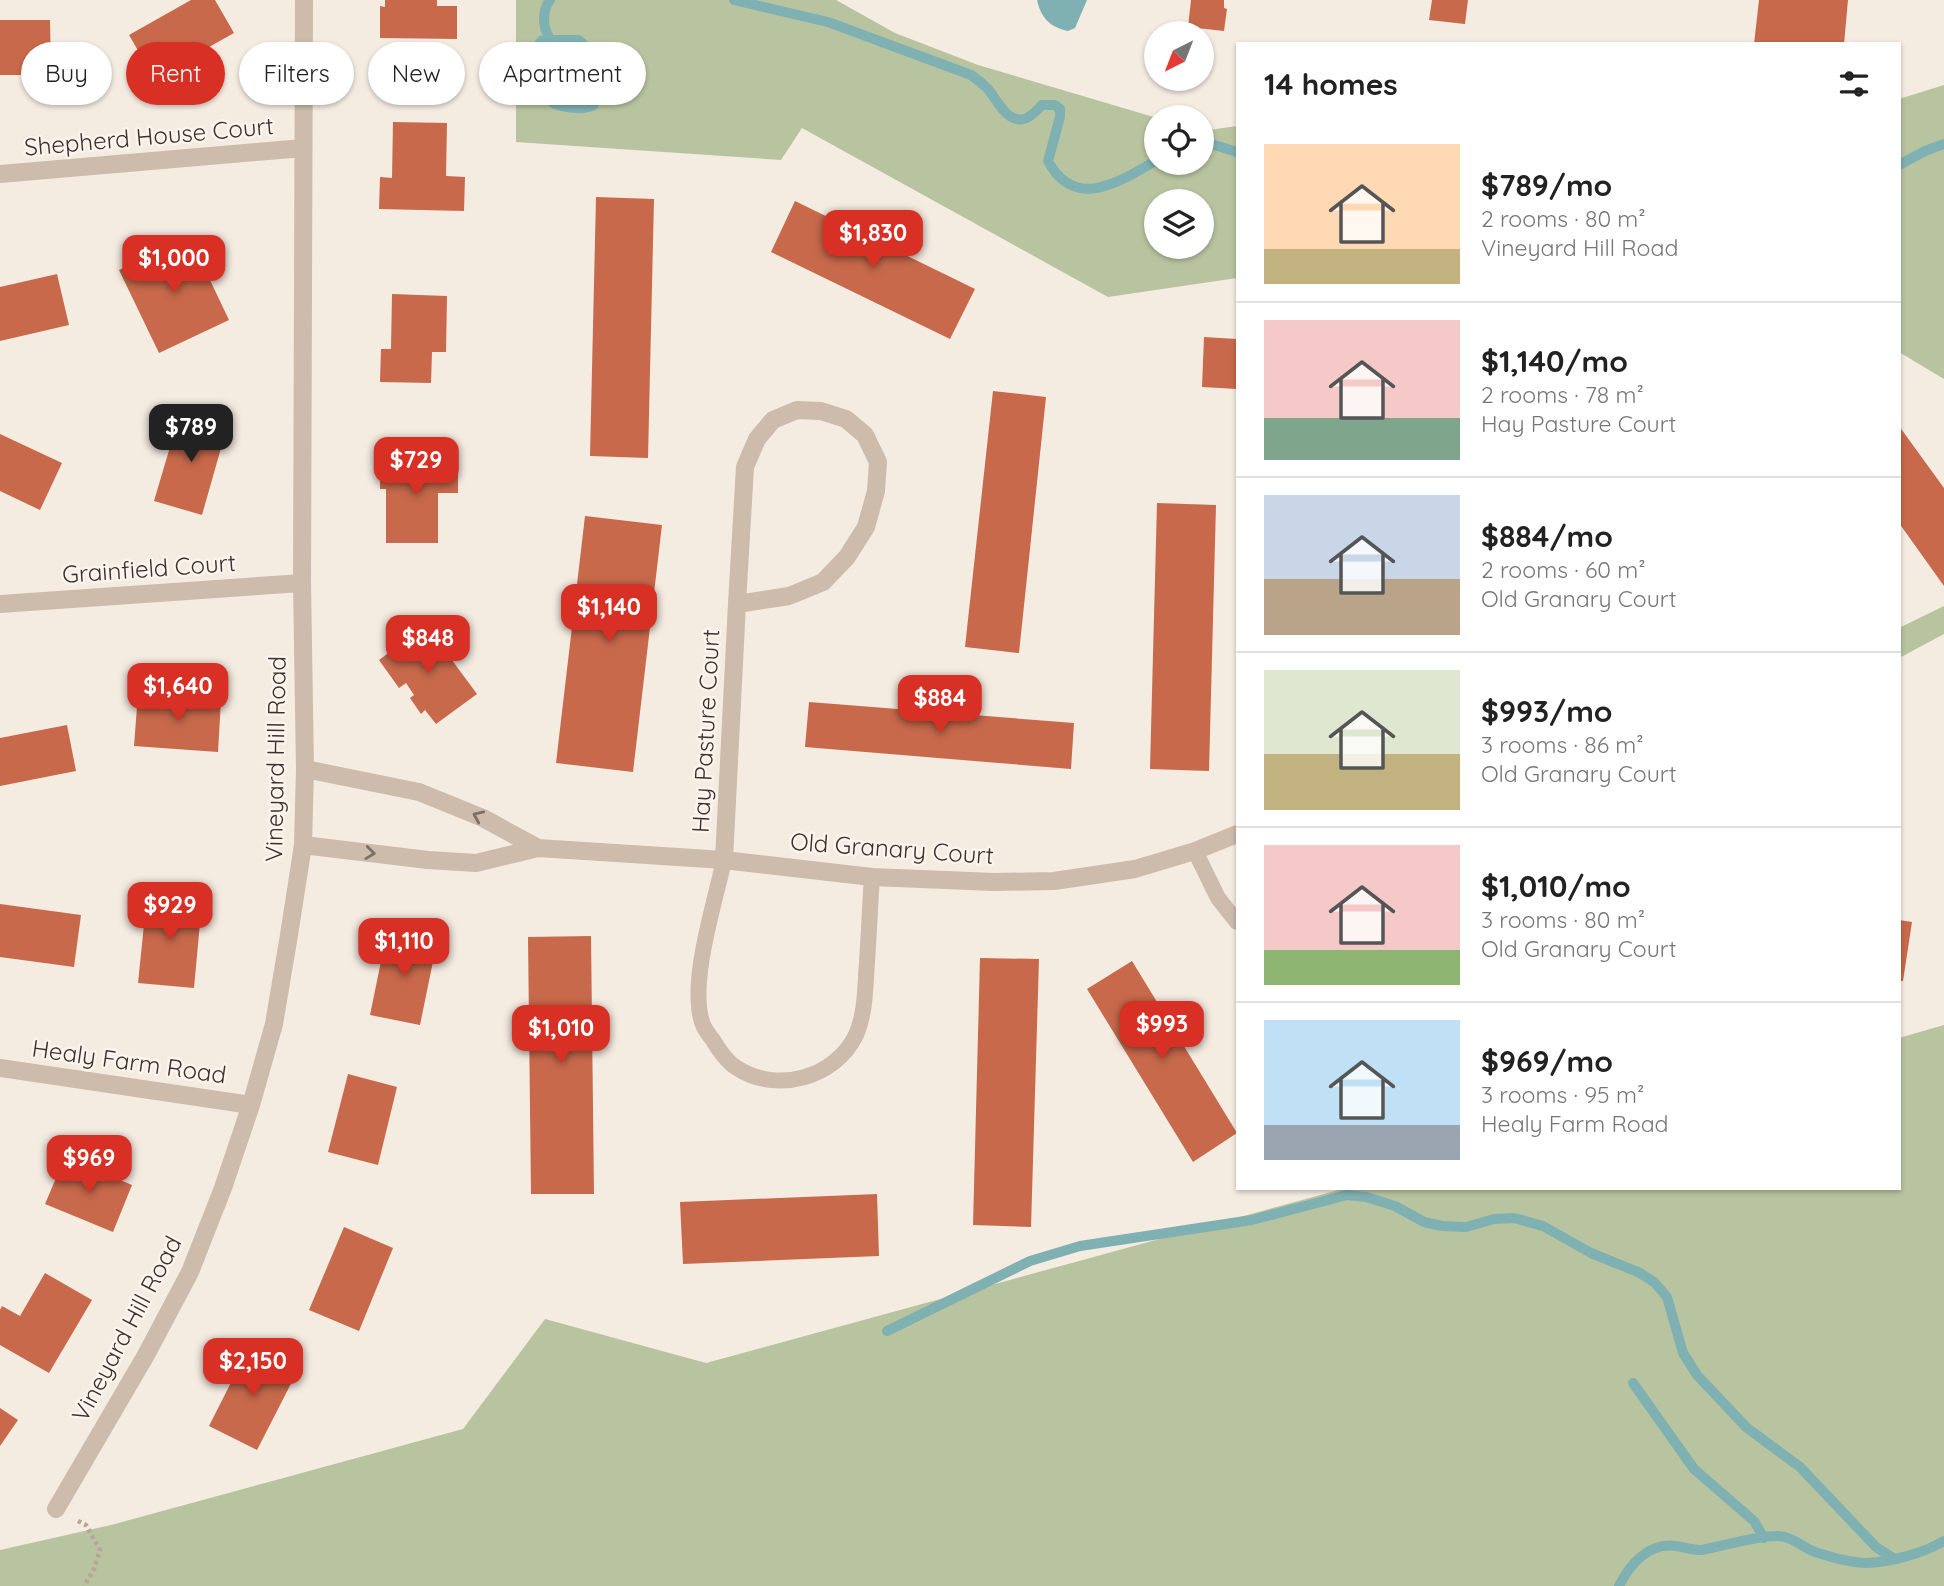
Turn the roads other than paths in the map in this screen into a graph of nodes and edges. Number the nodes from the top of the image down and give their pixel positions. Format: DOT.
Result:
graph roads {
  1 [pos="304,0"];
  2 [pos="303,148"];
  3 [pos="0,174"];
  4 [pos="302,583"];
  5 [pos="0,604"];
  6 [pos="737,604"];
  7 [pos="304,769"];
  8 [pos="1236,834"];
  9 [pos="303,845"];
  10 [pos="538,848"];
  11 [pos="1195,851"];
  12 [pos="724,860"];
  13 [pos="872,877"];
  14 [pos="1236,921"];
  15 [pos="0,1068"];
  16 [pos="251,1105"];
  17 [pos="56,1509"];
  1 -- 2 [label="street, Vineyard Hill Road"];
  2 -- 3 [label="street, Shepherd House Court"];
  2 -- 4 [label="street, Vineyard Hill Road"];
  4 -- 5 [label="street, Grainfield Court"];
  4 -- 7 [label="street, Vineyard Hill Road"];
  6 -- 6 [label="street, Hay Pasture Court"];
  6 -- 12 [label="street, Hay Pasture Court"];
  7 -- 9 [label="street, Vineyard Hill Road"];
  10 -- 7 [label="street, Old Granary Court, one-way"];
  8 -- 11 [label="street, Old Granary Court"];
  9 -- 10 [label="street, Old Granary Court, one-way"];
  9 -- 16 [label="street, Vineyard Hill Road"];
  10 -- 12 [label="street, Old Granary Court"];
  11 -- 13 [label="street, Old Granary Court"];
  11 -- 14 [label="lane"];
  12 -- 13 [label="street, Old Granary Court"];
  12 -- 13 [label="lane"];
  15 -- 16 [label="street, Healy Farm Road"];
  16 -- 17 [label="street, Vineyard Hill Road"];
}
